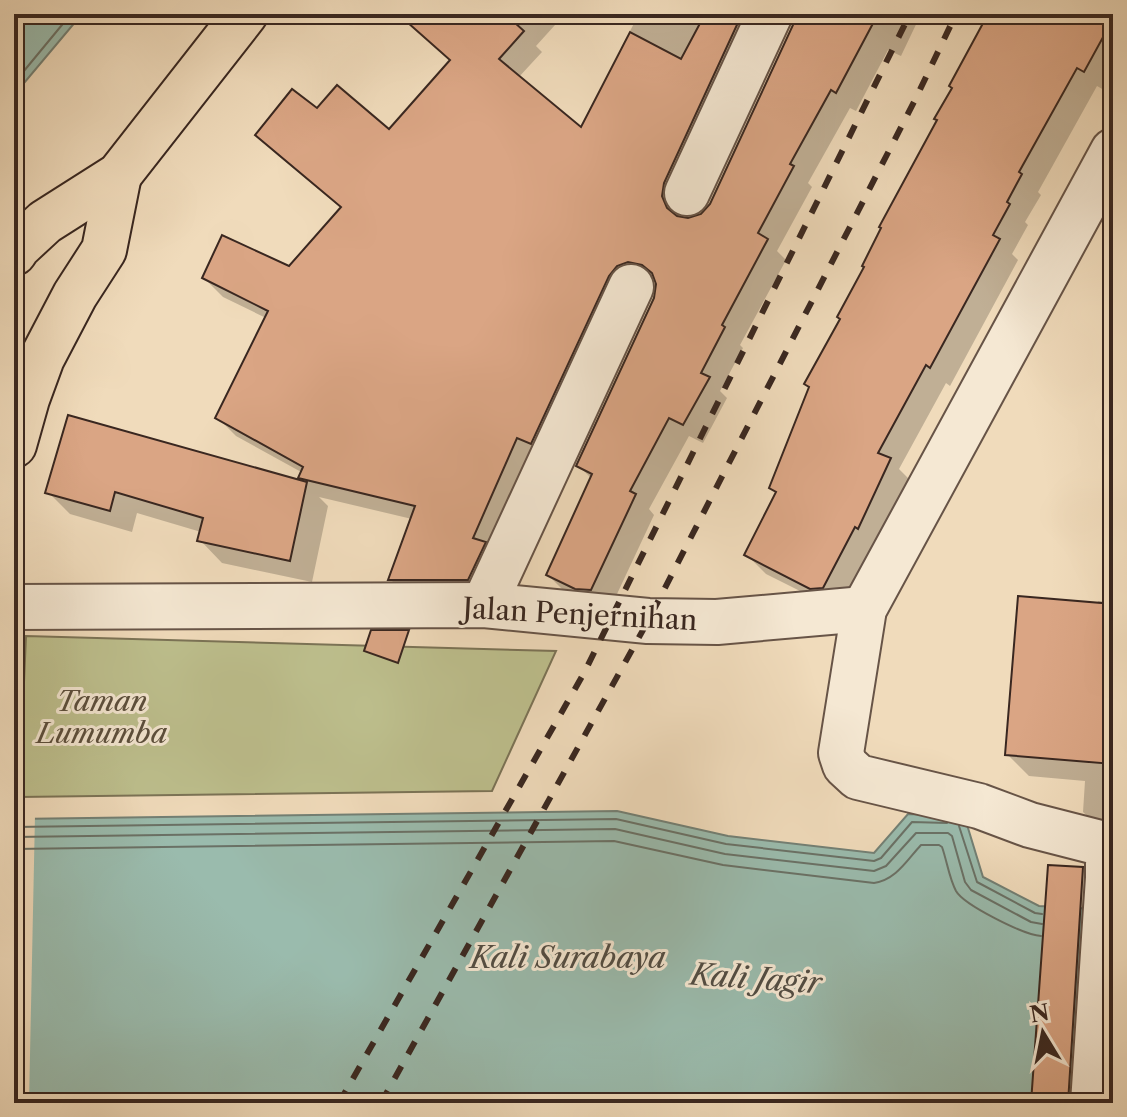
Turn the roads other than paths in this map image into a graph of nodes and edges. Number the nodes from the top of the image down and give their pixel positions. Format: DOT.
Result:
graph roads {
  1 [pos="245,14"];
  2 [pos="770,14"];
  3 [pos="1113,151"];
  4 [pos="119,175"];
  5 [pos="687,193"];
  6 [pos="14,253"];
  7 [pos="631,287"];
  8 [pos="14,445"];
  9 [pos="484,605"];
  10 [pos="14,607"];
  11 [pos="864,609"];
  12 [pos="1110,856"];
  13 [pos="1093,1103"];
  1 -- 4 [label="highway"];
  2 -- 5 [label="street"];
  3 -- 11 [label="street"];
  4 -- 6 [label="highway"];
  4 -- 8 [label="highway"];
  7 -- 9 [label="street"];
  9 -- 10 [label="street, Jalan Penjernihan"];
  9 -- 11 [label="street, Jalan Penjernihan"];
  11 -- 12 [label="street"];
  12 -- 13 [label="street"];
}
